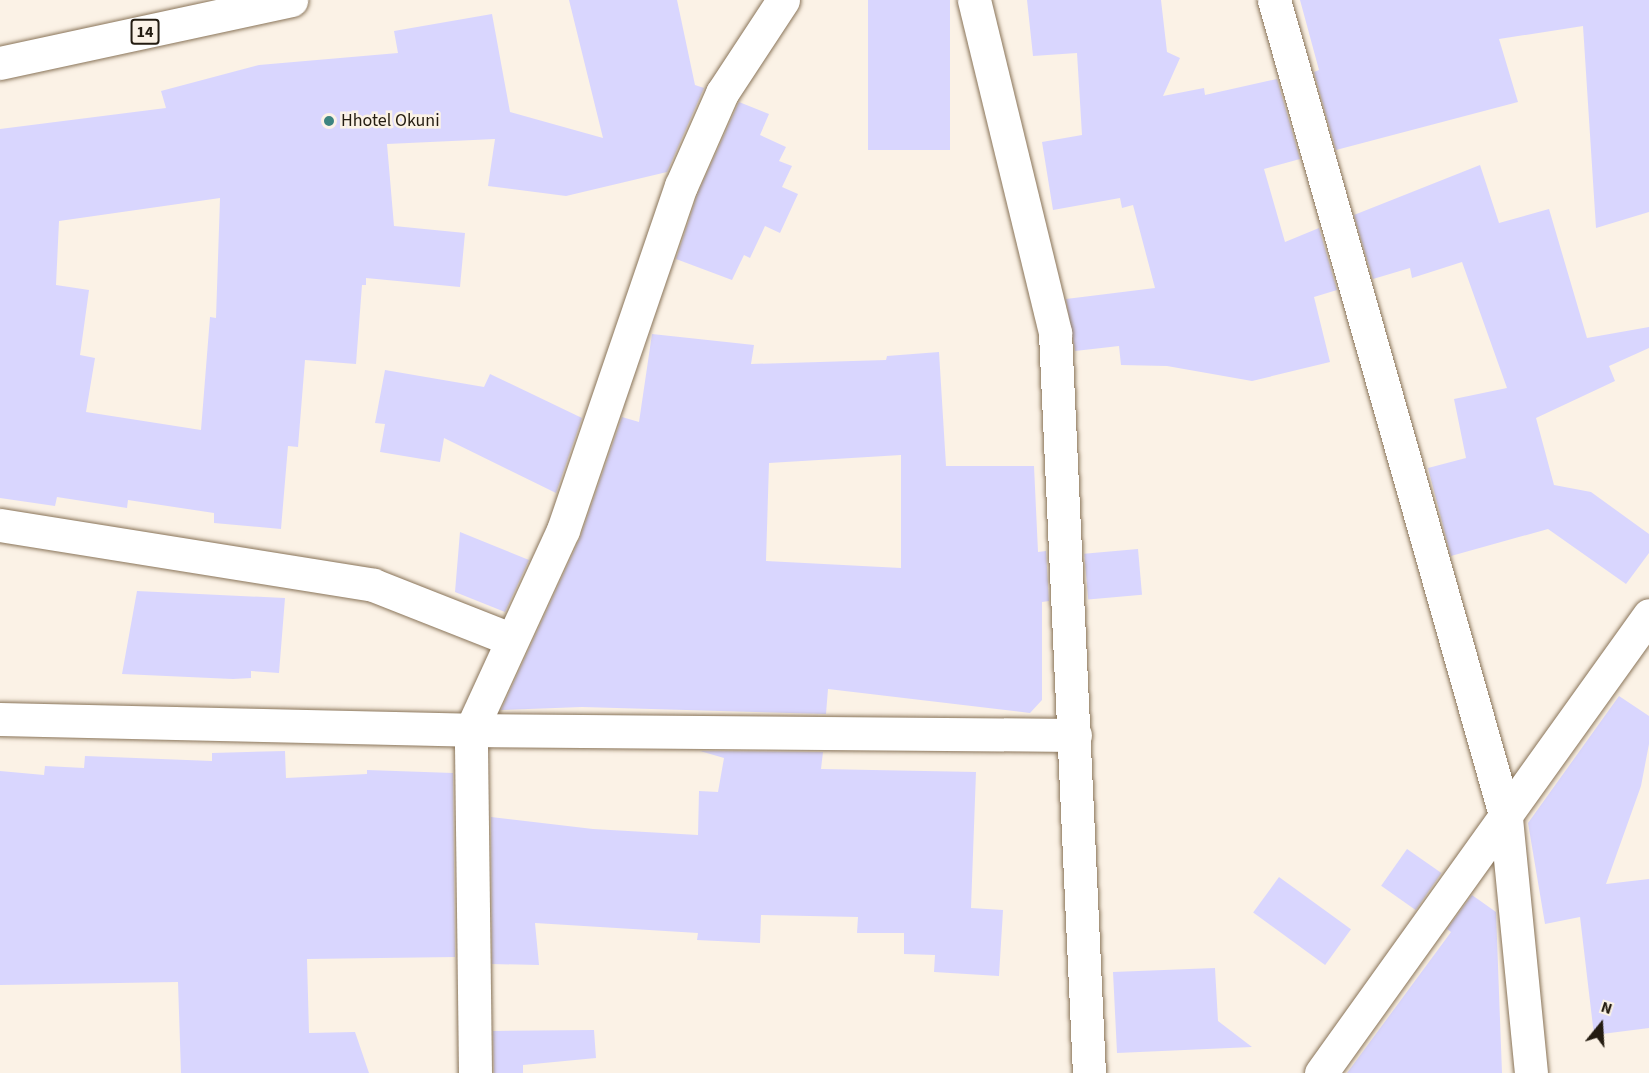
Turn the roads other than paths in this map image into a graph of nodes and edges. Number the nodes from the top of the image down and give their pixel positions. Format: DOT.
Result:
graph roads {
  1 [pos="291,0"];
  2 [pos="783,0"];
  3 [pos="974,0"];
  4 [pos="1274,0"];
  5 [pos="0,63"];
  6 [pos="0,525"];
  7 [pos="1649,615"];
  8 [pos="510,639"];
  9 [pos="0,719"];
  10 [pos="471,730"];
  11 [pos="1075,735"];
  12 [pos="1506,818"];
  13 [pos="475,1073"];
  14 [pos="1089,1073"];
  15 [pos="1321,1073"];
  16 [pos="1531,1073"];
  1 -- 5 [label="street, 14"];
  2 -- 8 [label="street"];
  3 -- 11 [label="street"];
  4 -- 12 [label="street"];
  6 -- 8 [label="street"];
  7 -- 12 [label="street"];
  8 -- 10 [label="street"];
  9 -- 10 [label="street"];
  10 -- 11 [label="street"];
  10 -- 13 [label="street"];
  11 -- 14 [label="street"];
  12 -- 15 [label="street"];
  12 -- 16 [label="street"];
}
